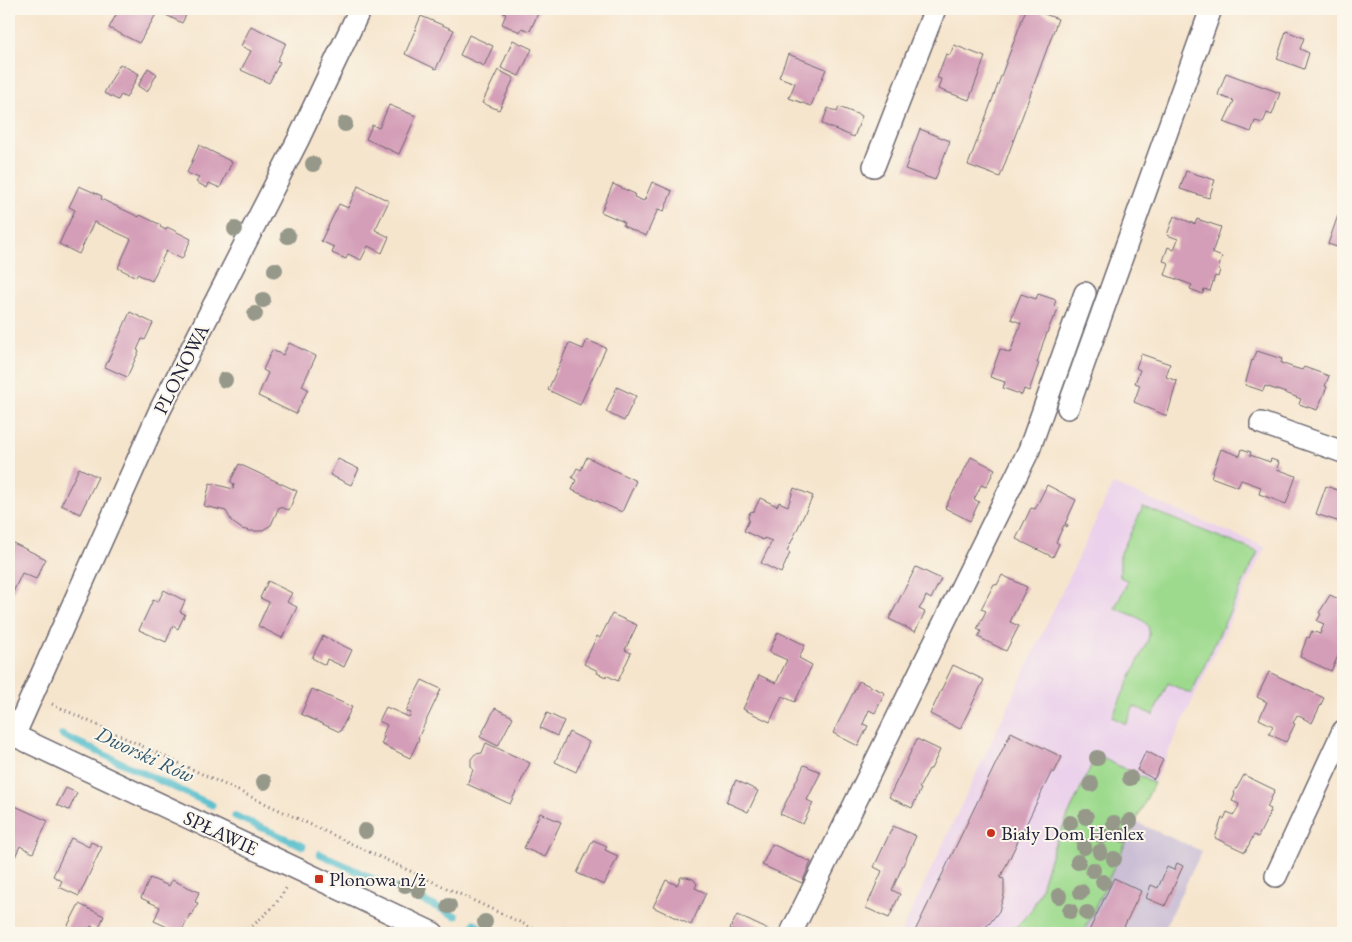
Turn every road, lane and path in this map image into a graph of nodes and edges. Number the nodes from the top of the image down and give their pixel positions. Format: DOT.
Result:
graph roads {
  1 [pos="360,9"];
  2 [pos="935,9"];
  3 [pos="1212,9"];
  4 [pos="874,166"];
  5 [pos="1085,293"];
  6 [pos="1068,408"];
  7 [pos="1261,423"];
  8 [pos="1343,452"];
  9 [pos="32,694"];
  10 [pos="1343,731"];
  11 [pos="12,735"];
  12 [pos="299,870"];
  13 [pos="1276,876"];
  14 [pos="245,933"];
  15 [pos="432,933"];
  16 [pos="543,933"];
  17 [pos="790,933"];
  1 -- 9 [label="street, PLONOWA"];
  2 -- 4 [label="street"];
  3 -- 6 [label="street"];
  5 -- 17 [label="street"];
  7 -- 8 [label="street"];
  9 -- 11 [label="street, PLONOWA"];
  9 -- 16 [label="path"];
  10 -- 13 [label="street"];
  11 -- 12 [label="street, SPŁAWIE"];
  12 -- 14 [label="path"];
  12 -- 15 [label="street, SPŁAWIE"];
}
